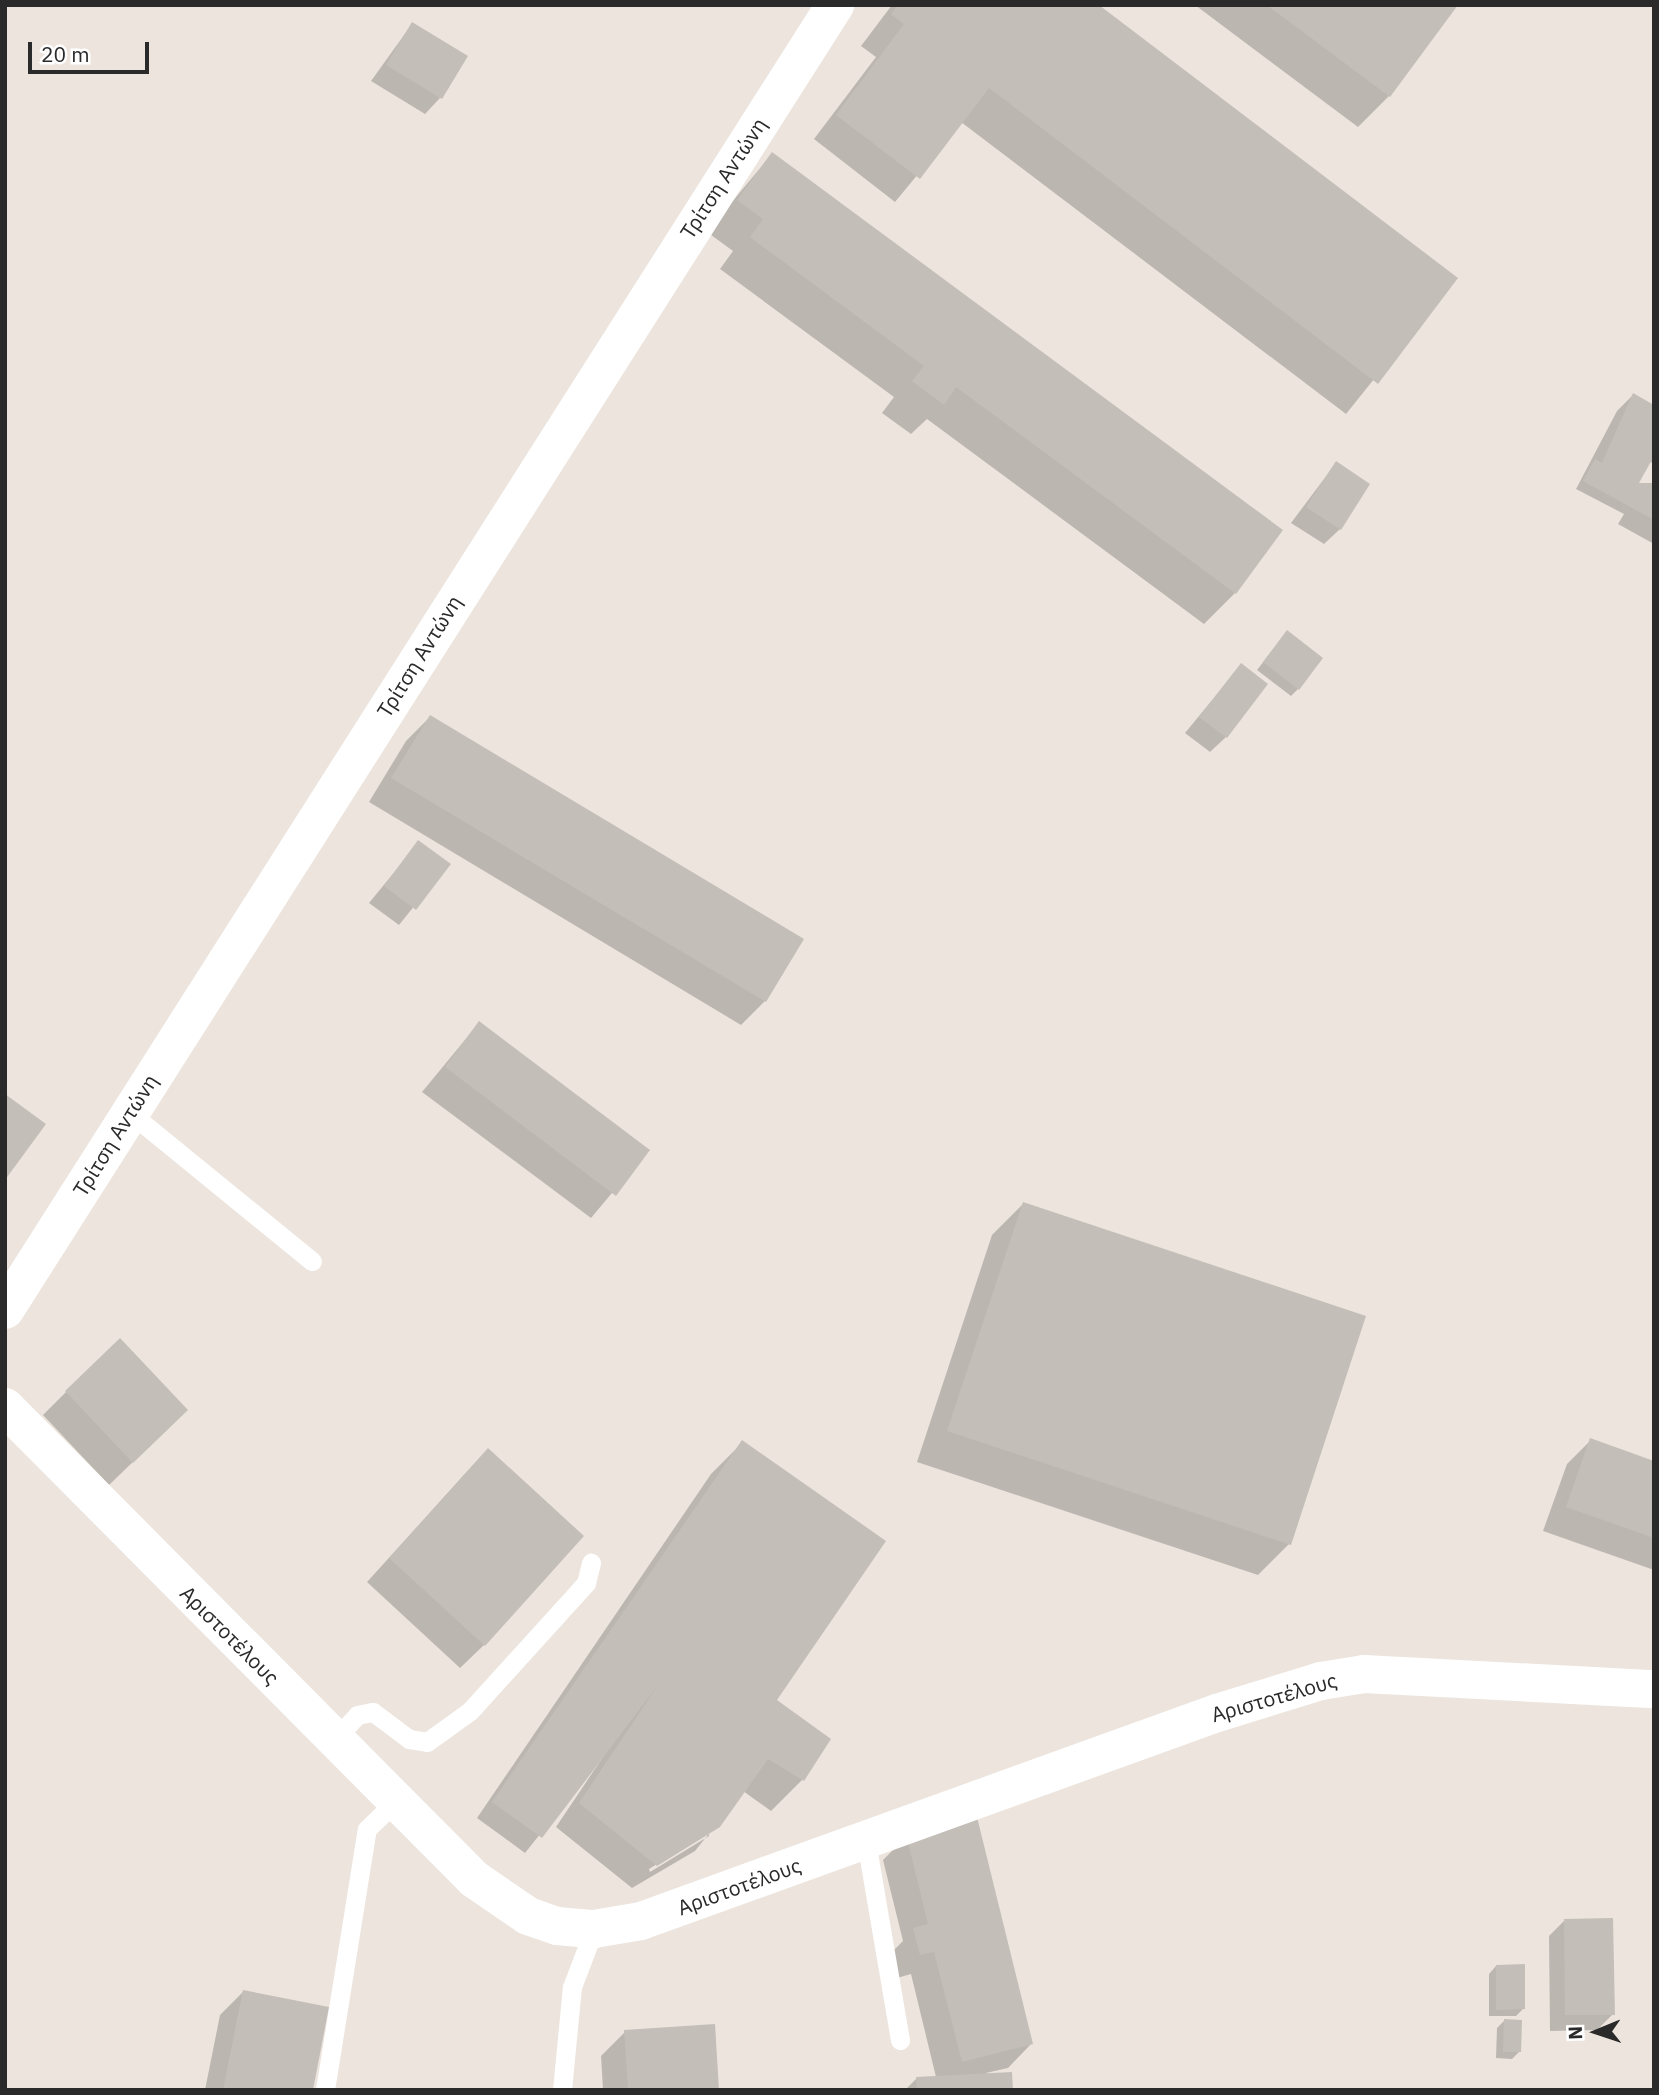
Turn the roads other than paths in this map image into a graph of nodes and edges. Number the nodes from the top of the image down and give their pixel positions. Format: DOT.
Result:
graph roads {
  1 [pos="835,5"];
  2 [pos="129,1112"];
  3 [pos="312,1261"];
  4 [pos="5,1310"];
  5 [pos="5,1407"];
  6 [pos="591,1563"];
  7 [pos="1654,1689"];
  8 [pos="334,1740"];
  9 [pos="395,1802"];
  10 [pos="866,1841"];
  11 [pos="594,1929"];
  12 [pos="900,2040"];
  13 [pos="325,2090"];
  14 [pos="562,2090"];
  1 -- 2 [label="street, Τρίτση Αντώνη"];
  2 -- 3 [label="lane"];
  2 -- 4 [label="street, Τρίτση Αντώνη"];
  5 -- 8 [label="street, Αριστοτέλους"];
  6 -- 8 [label="lane"];
  7 -- 10 [label="street, Αριστοτέλους"];
  8 -- 9 [label="street, Αριστοτέλους"];
  9 -- 11 [label="street, Αριστοτέλους"];
  9 -- 13 [label="lane"];
  10 -- 11 [label="street, Αριστοτέλους"];
  10 -- 12 [label="lane"];
  11 -- 14 [label="lane"];
}
